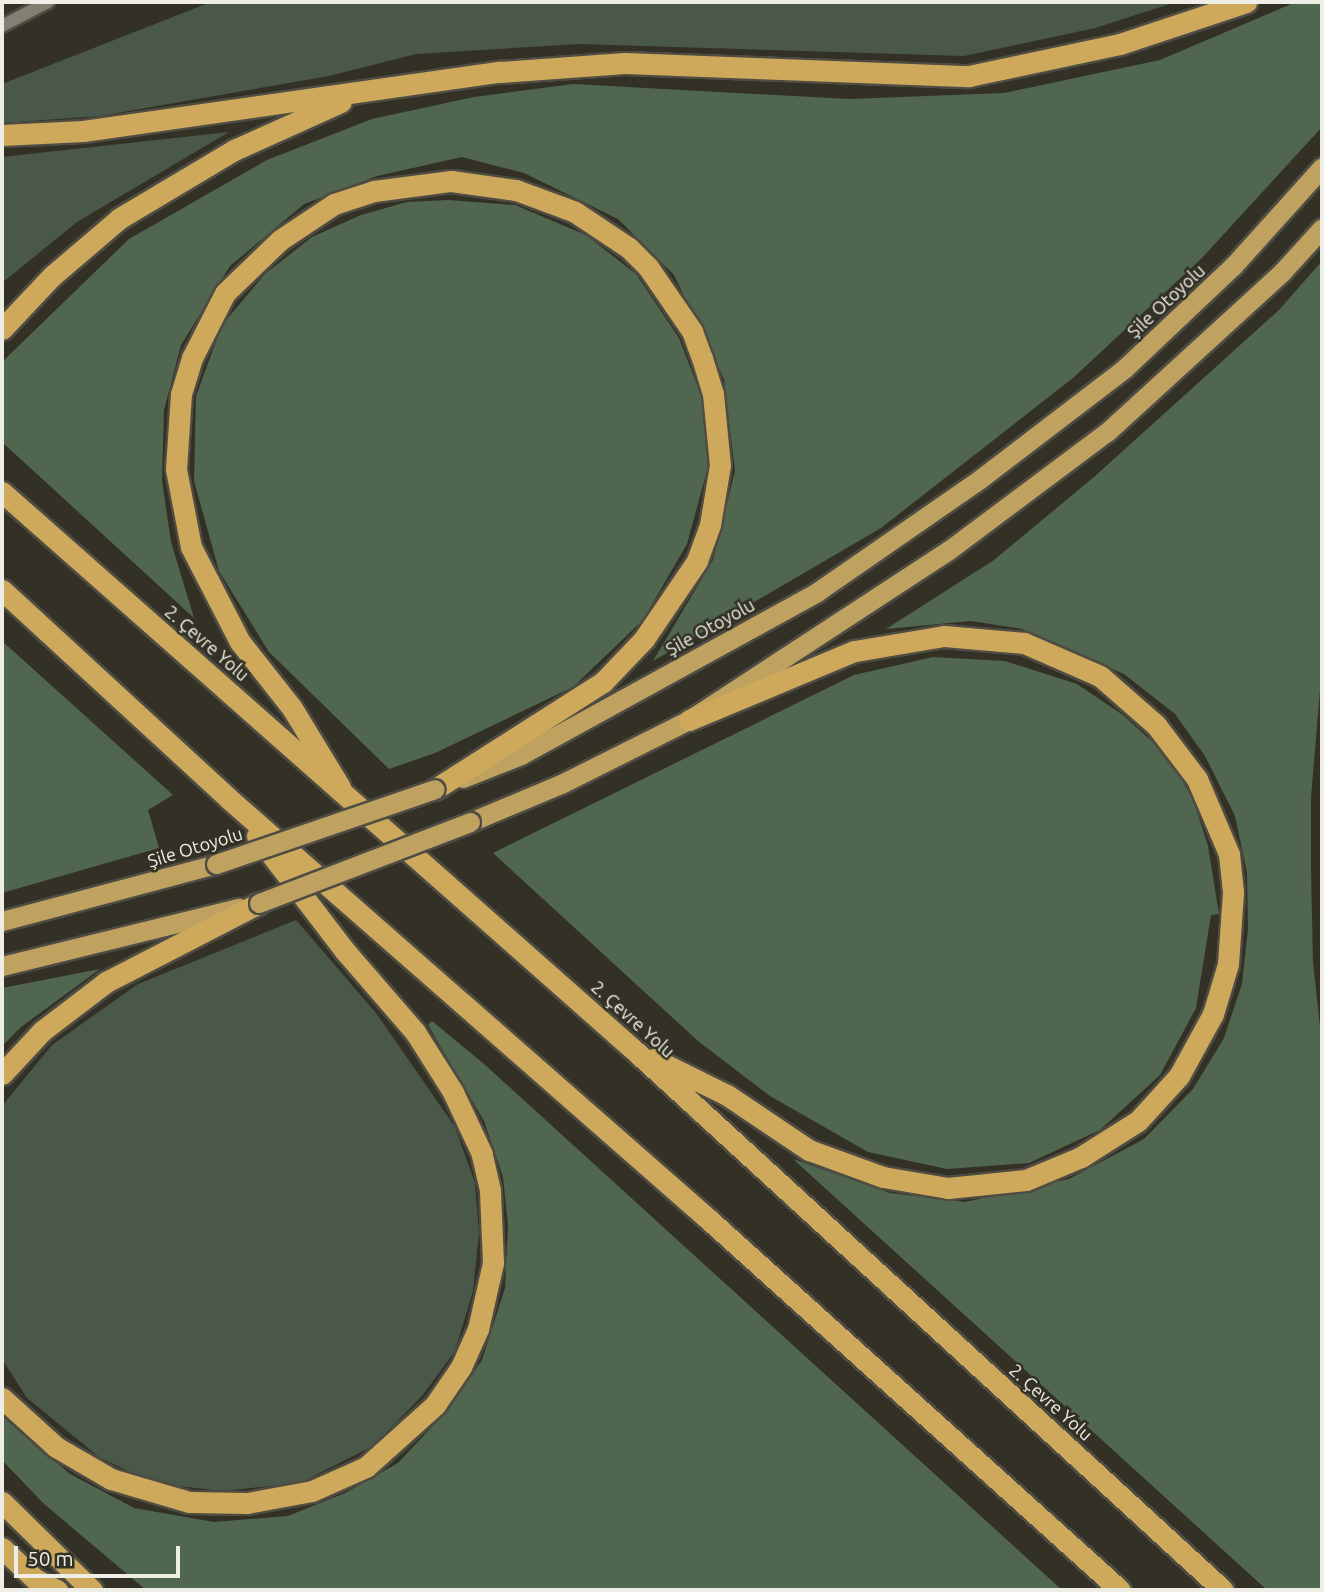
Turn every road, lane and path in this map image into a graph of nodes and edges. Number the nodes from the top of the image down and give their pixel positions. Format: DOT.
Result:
graph roads {
  1 [pos="48,2"];
  2 [pos="1246,2"];
  3 [pos="2,26"];
  4 [pos="352,96"];
  5 [pos="2,135"];
  6 [pos="1322,167"];
  7 [pos="1322,228"];
  8 [pos="2,329"];
  9 [pos="2,492"];
  10 [pos="2,590"];
  11 [pos="689,720"];
  12 [pos="340,787"];
  13 [pos="435,789"];
  14 [pos="228,799"];
  15 [pos="259,903"];
  16 [pos="2,921"];
  17 [pos="2,965"];
  18 [pos="633,1049"];
  19 [pos="2,1074"];
  20 [pos="2,1398"];
  21 [pos="2,1502"];
  22 [pos="2,1548"];
  23 [pos="57,1590"];
  24 [pos="92,1590"];
  25 [pos="1120,1590"];
  26 [pos="1223,1590"];
  1 -- 3 [label="lane"];
  2 -- 4 [label="highway"];
  4 -- 5 [label="highway"];
  4 -- 8 [label="highway"];
  6 -- 13 [label="highway, Şile Otoyolu"];
  7 -- 11 [label="highway"];
  9 -- 12 [label="highway, 2. Çevre Yolu"];
  10 -- 14 [label="highway"];
  11 -- 15 [label="highway, bridge"];
  11 -- 18 [label="highway"];
  12 -- 13 [label="highway"];
  12 -- 18 [label="highway, 2. Çevre Yolu"];
  13 -- 16 [label="highway, Şile Otoyolu, bridge"];
  14 -- 20 [label="highway"];
  14 -- 25 [label="highway"];
  15 -- 17 [label="highway"];
  15 -- 19 [label="highway"];
  18 -- 26 [label="highway, 2. Çevre Yolu"];
  21 -- 24 [label="highway"];
  22 -- 23 [label="highway"];
}
